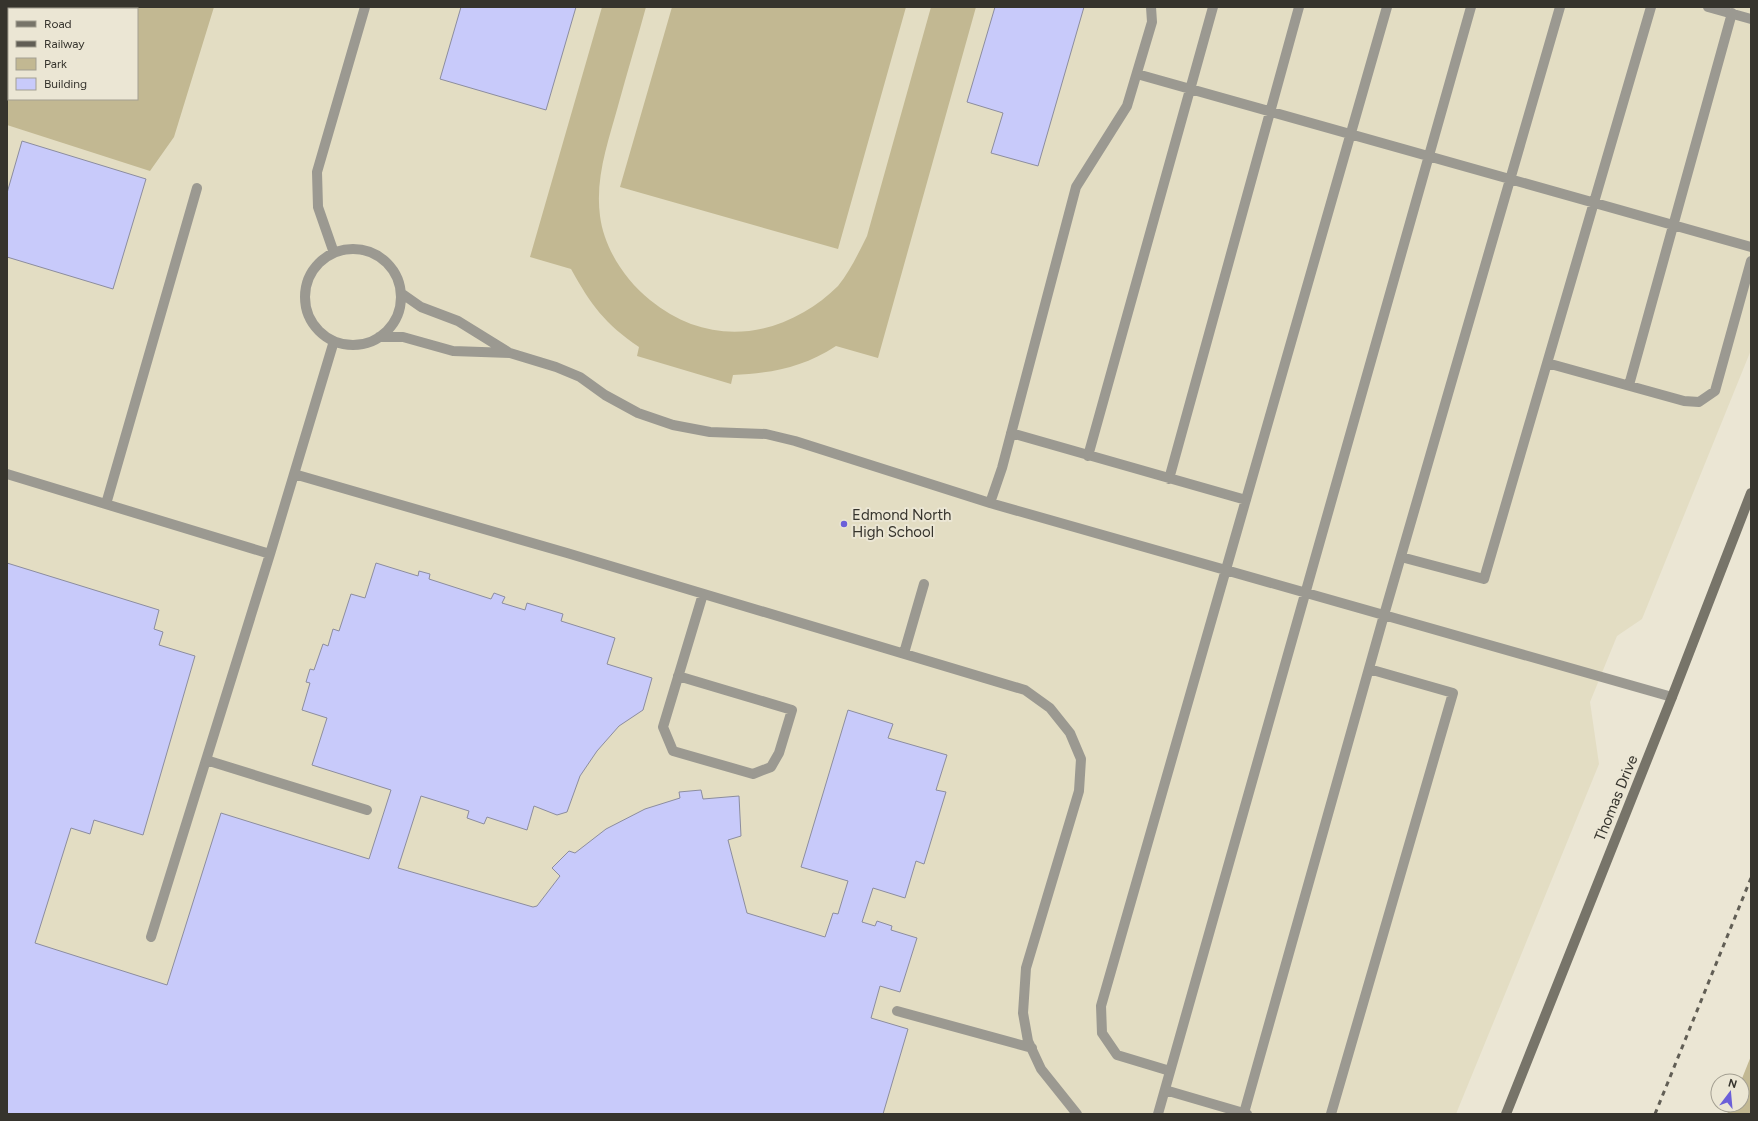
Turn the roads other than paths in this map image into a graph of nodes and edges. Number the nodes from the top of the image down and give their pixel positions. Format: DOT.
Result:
graph roads {
  1 [pos="365,7"];
  2 [pos="1151,7"];
  3 [pos="1213,7"];
  4 [pos="1299,7"];
  5 [pos="1387,7"];
  6 [pos="1472,7"];
  7 [pos="1560,7"];
  8 [pos="1651,7"];
  9 [pos="1708,7"];
  10 [pos="1732,14"];
  11 [pos="1751,19"];
  12 [pos="1137,74"];
  13 [pos="1190,89"];
  14 [pos="1270,112"];
  15 [pos="1351,134"];
  16 [pos="1429,157"];
  17 [pos="1510,180"];
  18 [pos="197,188"];
  19 [pos="1594,203"];
  20 [pos="1673,225"];
  21 [pos="1751,247"];
  22 [pos="334,253"];
  23 [pos="1751,261"];
  24 [pos="401,293"];
  25 [pos="379,337"];
  26 [pos="334,340"];
  27 [pos="510,353"];
  28 [pos="1547,364"];
  29 [pos="1629,385"];
  30 [pos="1011,434"];
  31 [pos="1088,456"];
  32 [pos="7,474"];
  33 [pos="294,474"];
  34 [pos="1170,479"];
  35 [pos="1751,492"];
  36 [pos="1246,500"];
  37 [pos="990,503"];
  38 [pos="106,504"];
  39 [pos="270,554"];
  40 [pos="1401,557"];
  41 [pos="1226,570"];
  42 [pos="924,584"];
  43 [pos="1306,593"];
  44 [pos="702,594"];
  45 [pos="1384,615"];
  46 [pos="904,653"];
  47 [pos="1369,669"];
  48 [pos="678,676"];
  49 [pos="1672,697"];
  50 [pos="206,760"];
  51 [pos="367,810"];
  52 [pos="151,937"];
  53 [pos="897,1011"];
  54 [pos="1032,1048"];
  55 [pos="1170,1071"];
  56 [pos="1165,1090"];
  57 [pos="1076,1114"];
  58 [pos="1158,1114"];
  59 [pos="1246,1114"];
  60 [pos="1331,1114"];
  61 [pos="1506,1114"];
  1 -- 22 [label="lane"];
  2 -- 12 [label="lane"];
  3 -- 13 [label="lane"];
  4 -- 14 [label="lane"];
  5 -- 15 [label="lane"];
  6 -- 16 [label="lane"];
  7 -- 17 [label="lane"];
  8 -- 19 [label="lane"];
  9 -- 10 [label="lane"];
  10 -- 11 [label="lane"];
  10 -- 20 [label="lane"];
  12 -- 13 [label="lane"];
  12 -- 30 [label="lane"];
  13 -- 14 [label="lane"];
  13 -- 31 [label="lane"];
  14 -- 15 [label="lane"];
  14 -- 34 [label="lane"];
  15 -- 16 [label="lane"];
  15 -- 36 [label="lane"];
  16 -- 17 [label="lane"];
  16 -- 43 [label="lane"];
  17 -- 19 [label="lane"];
  17 -- 40 [label="lane"];
  18 -- 38 [label="lane"];
  19 -- 20 [label="lane"];
  19 -- 28 [label="lane"];
  20 -- 21 [label="lane"];
  20 -- 29 [label="lane"];
  22 -- 24 [label="lane"];
  22 -- 26 [label="lane"];
  23 -- 29 [label="lane"];
  24 -- 25 [label="lane"];
  24 -- 27 [label="lane"];
  25 -- 26 [label="lane"];
  25 -- 27 [label="lane"];
  26 -- 33 [label="lane"];
  27 -- 37 [label="lane"];
  28 -- 29 [label="lane"];
  28 -- 40 [label="lane"];
  30 -- 31 [label="lane"];
  30 -- 37 [label="lane"];
  31 -- 34 [label="lane"];
  32 -- 38 [label="lane"];
  33 -- 39 [label="lane"];
  33 -- 44 [label="lane"];
  34 -- 36 [label="lane"];
  35 -- 49 [label="street, Thomas Drive"];
  36 -- 41 [label="lane"];
  37 -- 41 [label="lane"];
  38 -- 39 [label="lane"];
  39 -- 50 [label="lane"];
  40 -- 45 [label="lane"];
  41 -- 43 [label="lane"];
  41 -- 55 [label="lane"];
  42 -- 46 [label="lane"];
  43 -- 45 [label="lane"];
  43 -- 55 [label="lane"];
  44 -- 46 [label="lane"];
  44 -- 48 [label="lane"];
  45 -- 47 [label="lane"];
  45 -- 49 [label="lane"];
  46 -- 54 [label="lane"];
  47 -- 59 [label="lane"];
  47 -- 60 [label="lane"];
  48 -- 48 [label="lane"];
  49 -- 61 [label="street, Thomas Drive"];
  50 -- 51 [label="lane"];
  50 -- 52 [label="lane"];
  53 -- 54 [label="lane"];
  54 -- 57 [label="lane"];
  55 -- 56 [label="lane"];
  56 -- 58 [label="lane"];
  56 -- 59 [label="lane"];
}
